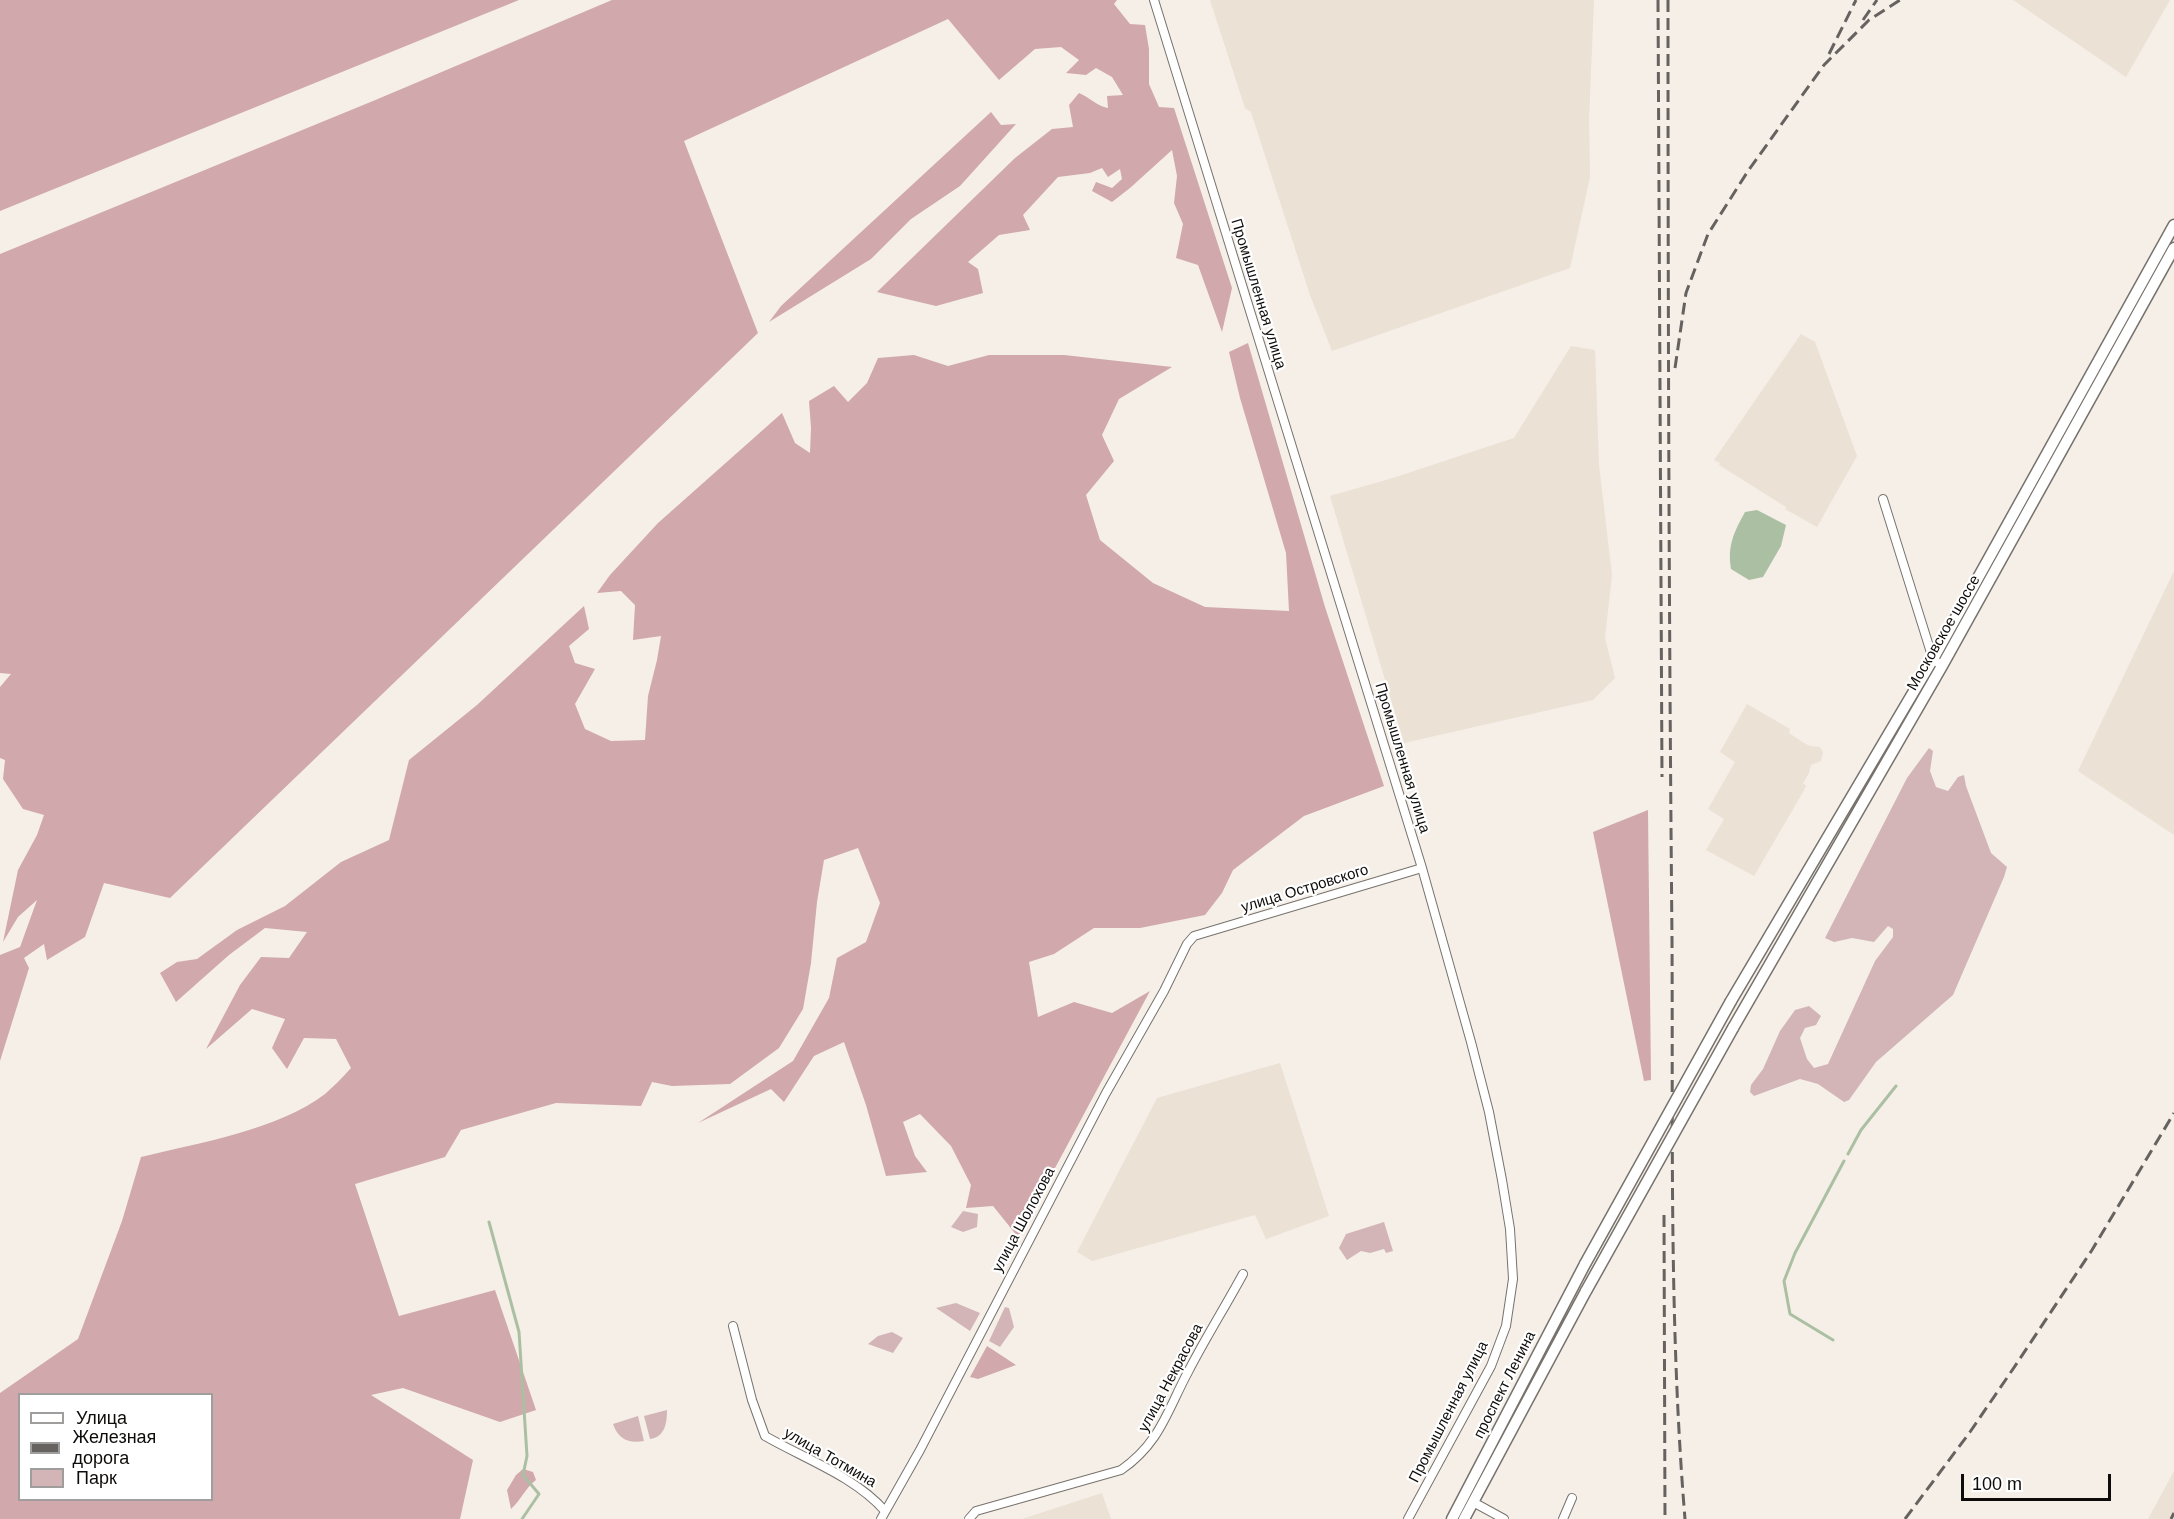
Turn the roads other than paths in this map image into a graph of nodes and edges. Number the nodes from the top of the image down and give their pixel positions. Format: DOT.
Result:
graph roads {
  1 [pos="1154,0"];
  2 [pos="2174,225"];
  3 [pos="2174,248"];
  4 [pos="1883,499"];
  5 [pos="1938,663"];
  6 [pos="1422,868"];
  7 [pos="1194,936"];
  8 [pos="1585,1264"];
  9 [pos="1243,1274"];
  10 [pos="1586,1291"];
  11 [pos="733,1326"];
  12 [pos="1572,1498"];
  13 [pos="1473,1502"];
  14 [pos="883,1515"];
  15 [pos="969,1519"];
  16 [pos="1408,1519"];
  17 [pos="1452,1519"];
  18 [pos="1464,1519"];
  19 [pos="1503,1519"];
  20 [pos="1563,1519"];
  1 -- 6 [label="street, Промышленная улица"];
  2 -- 5 [label="main road, Московское шоссе"];
  3 -- 5 [label="main road, Московское шоссе"];
  4 -- 5 [label="street"];
  5 -- 8 [label="main road, Московское шоссе, bridge"];
  5 -- 10 [label="main road, Московское шоссе, bridge"];
  6 -- 7 [label="street, улица Островского"];
  6 -- 16 [label="street, Промышленная улица"];
  7 -- 14 [label="street, улица Шолохова"];
  8 -- 17 [label="main road, проспект Ленина"];
  9 -- 15 [label="street, улица Некрасова"];
  10 -- 13 [label="main road, проспект Ленина"];
  11 -- 14 [label="street, улица Тотмина"];
  12 -- 20 [label="street"];
  13 -- 18 [label="main road, проспект Ленина"];
  13 -- 19 [label="street"];
}
